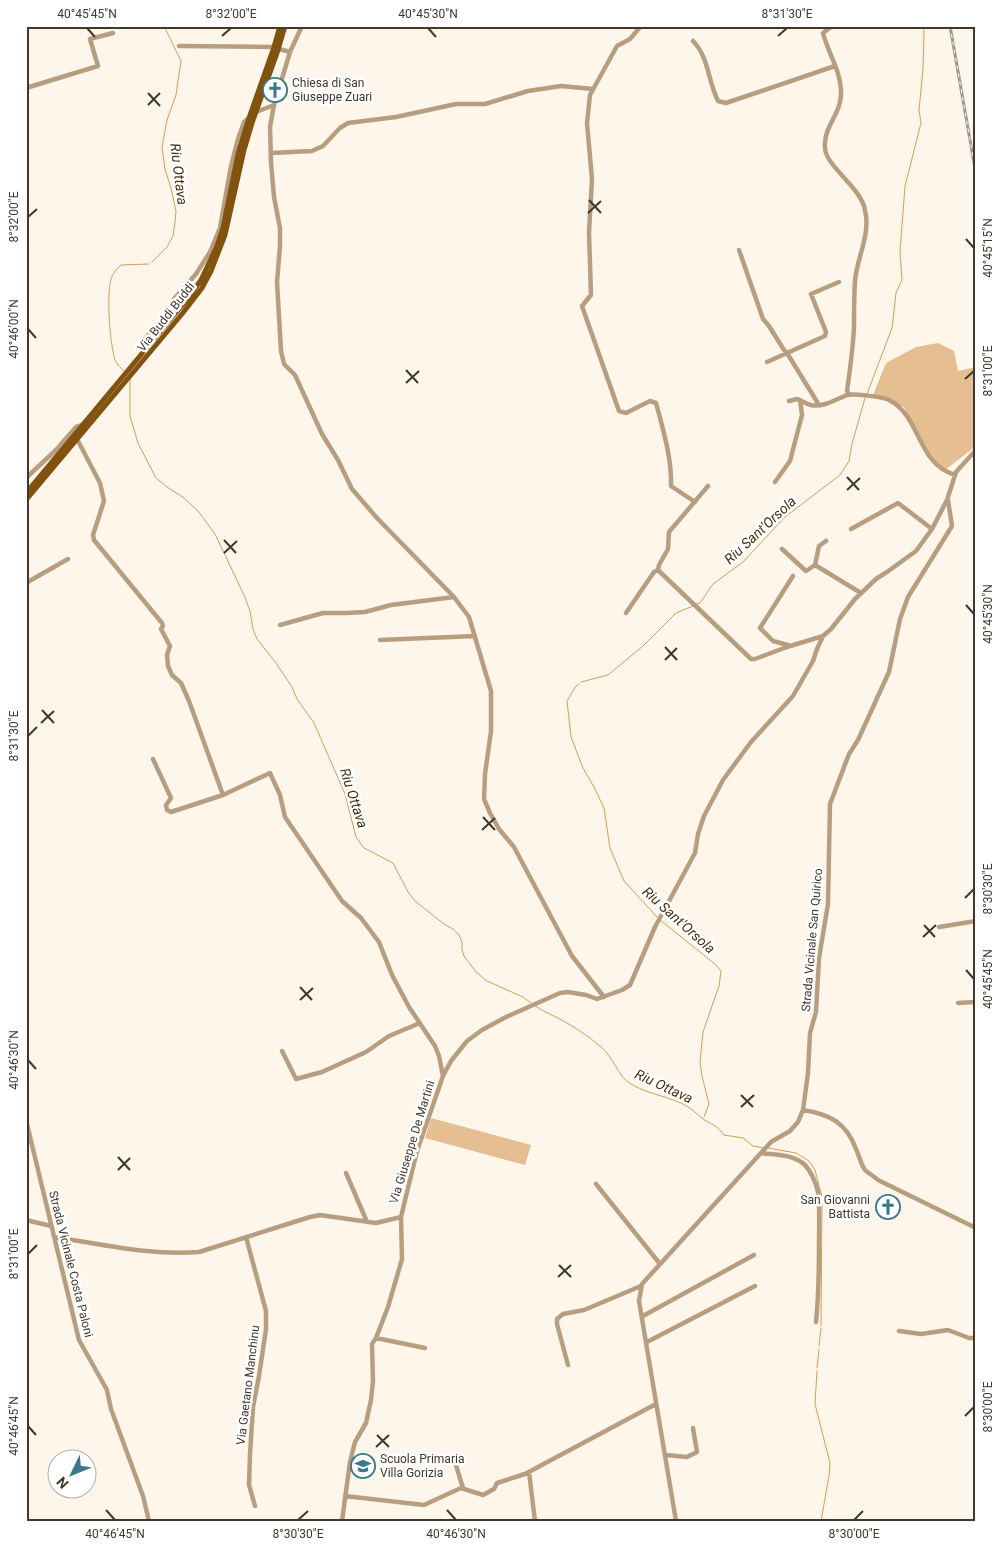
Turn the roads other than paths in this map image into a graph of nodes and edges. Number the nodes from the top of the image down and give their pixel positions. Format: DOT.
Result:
graph roads {
  1 [pos="280,26"];
  2 [pos="284,26"];
  3 [pos="302,26"];
  4 [pos="641,26"];
  5 [pos="832,26"];
  6 [pos="113,33"];
  7 [pos="693,41"];
  8 [pos="179,46"];
  9 [pos="276,48"];
  10 [pos="290,52"];
  11 [pos="834,66"];
  12 [pos="26,88"];
  13 [pos="593,89"];
  14 [pos="274,105"];
  15 [pos="256,112"];
  16 [pos="246,120"];
  17 [pos="271,153"];
  18 [pos="739,250"];
  19 [pos="196,274"];
  20 [pos="839,282"];
  21 [pos="195,288"];
  22 [pos="143,341"];
  23 [pos="787,353"];
  24 [pos="768,362"];
  25 [pos="132,369"];
  26 [pos="123,380"];
  27 [pos="849,394"];
  28 [pos="800,400"];
  29 [pos="789,401"];
  30 [pos="819,405"];
  31 [pos="82,425"];
  32 [pos="77,439"];
  33 [pos="976,450"];
  34 [pos="45,460"];
  35 [pos="47,468"];
  36 [pos="955,476"];
  37 [pos="26,478"];
  38 [pos="775,482"];
  39 [pos="708,486"];
  40 [pos="26,493"];
  41 [pos="948,498"];
  42 [pos="26,500"];
  43 [pos="695,502"];
  44 [pos="852,529"];
  45 [pos="932,529"];
  46 [pos="826,542"];
  47 [pos="782,549"];
  48 [pos="68,559"];
  49 [pos="815,565"];
  50 [pos="658,570"];
  51 [pos="793,576"];
  52 [pos="26,583"];
  53 [pos="861,593"];
  54 [pos="454,597"];
  55 [pos="626,613"];
  56 [pos="280,625"];
  57 [pos="475,636"];
  58 [pos="823,636"];
  59 [pos="380,640"];
  60 [pos="790,646"];
  61 [pos="152,760"];
  62 [pos="223,795"];
  63 [pos="976,921"];
  64 [pos="939,927"];
  65 [pos="604,997"];
  66 [pos="976,1002"];
  67 [pos="958,1003"];
  68 [pos="420,1022"];
  69 [pos="282,1051"];
  70 [pos="442,1076"];
  71 [pos="803,1110"];
  72 [pos="26,1120"];
  73 [pos="764,1150"];
  74 [pos="346,1173"];
  75 [pos="596,1184"];
  76 [pos="401,1217"];
  77 [pos="26,1220"];
  78 [pos="366,1222"];
  79 [pos="51,1226"];
  80 [pos="976,1228"];
  81 [pos="246,1237"];
  82 [pos="54,1238"];
  83 [pos="754,1255"];
  84 [pos="660,1264"];
  85 [pos="642,1286"];
  86 [pos="755,1286"];
  87 [pos="643,1316"];
  88 [pos="816,1322"];
  89 [pos="899,1331"];
  90 [pos="376,1338"];
  91 [pos="976,1338"];
  92 [pos="647,1342"];
  93 [pos="425,1348"];
  94 [pos="568,1365"];
  95 [pos="656,1404"];
  96 [pos="693,1428"];
  97 [pos="666,1455"];
  98 [pos="455,1462"];
  99 [pos="528,1472"];
  100 [pos="462,1488"];
  101 [pos="345,1496"];
  102 [pos="255,1506"];
  103 [pos="149,1521"];
  104 [pos="342,1521"];
  105 [pos="536,1521"];
  106 [pos="676,1521"];
  1 -- 9 [label="main road, Via Buddi Buddi"];
  2 -- 9 [label="main road, Via Buddi Buddi"];
  3 -- 10 [label="street"];
  4 -- 13 [label="street"];
  5 -- 11 [label="street"];
  6 -- 12 [label="street"];
  7 -- 11 [label="street"];
  8 -- 9 [label="street"];
  9 -- 10 [label="street"];
  9 -- 15 [label="main road, Via Buddi Buddi"];
  9 -- 16 [label="main road, Via Buddi Buddi"];
  10 -- 14 [label="street"];
  11 -- 27 [label="street"];
  13 -- 17 [label="street"];
  13 -- 43 [label="street"];
  14 -- 15 [label="street"];
  14 -- 17 [label="street"];
  15 -- 25 [label="main road, Via Buddi Buddi"];
  16 -- 19 [label="street"];
  16 -- 21 [label="main road, Via Buddi Buddi"];
  17 -- 54 [label="street"];
  18 -- 23 [label="street"];
  19 -- 21 [label="street"];
  19 -- 22 [label="street"];
  20 -- 23 [label="street"];
  21 -- 25 [label="main road, Via Buddi Buddi"];
  23 -- 24 [label="street"];
  23 -- 30 [label="street"];
  25 -- 26 [label="main road, Via Buddi Buddi"];
  26 -- 31 [label="main road, Via Buddi Buddi"];
  26 -- 32 [label="main road, Via Buddi Buddi"];
  27 -- 30 [label="street"];
  27 -- 36 [label="street"];
  28 -- 29 [label="street"];
  28 -- 30 [label="street"];
  28 -- 38 [label="street"];
  31 -- 34 [label="street"];
  31 -- 35 [label="main road, Via Buddi Buddi"];
  32 -- 42 [label="main road, Via Buddi Buddi"];
  32 -- 62 [label="street"];
  33 -- 36 [label="street"];
  34 -- 35 [label="street"];
  34 -- 37 [label="street"];
  35 -- 40 [label="main road, Via Buddi Buddi"];
  36 -- 41 [label="street"];
  39 -- 43 [label="street"];
  41 -- 45 [label="street"];
  41 -- 71 [label="street, Strada Vicinale San Quirico"];
  43 -- 50 [label="street"];
  44 -- 45 [label="street"];
  45 -- 53 [label="street"];
  46 -- 49 [label="street"];
  47 -- 49 [label="street"];
  48 -- 52 [label="street"];
  49 -- 53 [label="street"];
  50 -- 55 [label="street"];
  50 -- 60 [label="street"];
  51 -- 60 [label="street"];
  53 -- 58 [label="street"];
  54 -- 56 [label="street"];
  54 -- 57 [label="street"];
  57 -- 59 [label="street"];
  57 -- 65 [label="street"];
  58 -- 60 [label="street"];
  58 -- 65 [label="street"];
  61 -- 62 [label="street"];
  62 -- 68 [label="street"];
  63 -- 64 [label="street"];
  65 -- 70 [label="street, Via Giuseppe De Martini"];
  66 -- 67 [label="street"];
  68 -- 69 [label="street"];
  68 -- 70 [label="street"];
  70 -- 76 [label="street, Via Giuseppe De Martini"];
  71 -- 73 [label="street, Strada Vicinale San Quirico"];
  71 -- 80 [label="street"];
  72 -- 79 [label="street, Strada Vicinale Costa Paloni"];
  73 -- 84 [label="street, Strada Vicinale San Quirico"];
  73 -- 88 [label="street"];
  74 -- 78 [label="street"];
  75 -- 84 [label="street"];
  76 -- 78 [label="street"];
  76 -- 90 [label="street, Via Giuseppe De Martini"];
  77 -- 79 [label="street"];
  78 -- 81 [label="street"];
  79 -- 82 [label="street, Strada Vicinale Costa Paloni"];
  81 -- 82 [label="street"];
  81 -- 102 [label="street, Via Gaetano Manchinu"];
  82 -- 103 [label="street, Strada Vicinale Costa Paloni"];
  83 -- 87 [label="street"];
  84 -- 85 [label="street, Strada Vicinale San Quirico"];
  85 -- 87 [label="street"];
  85 -- 94 [label="street"];
  86 -- 92 [label="street"];
  87 -- 92 [label="street"];
  89 -- 91 [label="street"];
  90 -- 93 [label="street"];
  90 -- 101 [label="street, Via Giuseppe De Martini"];
  92 -- 95 [label="street"];
  95 -- 97 [label="street"];
  95 -- 99 [label="street"];
  96 -- 97 [label="street"];
  97 -- 106 [label="street"];
  98 -- 100 [label="street"];
  99 -- 100 [label="street"];
  99 -- 105 [label="street"];
  100 -- 101 [label="street"];
  101 -- 104 [label="street, Via Giuseppe De Martini"];
}
